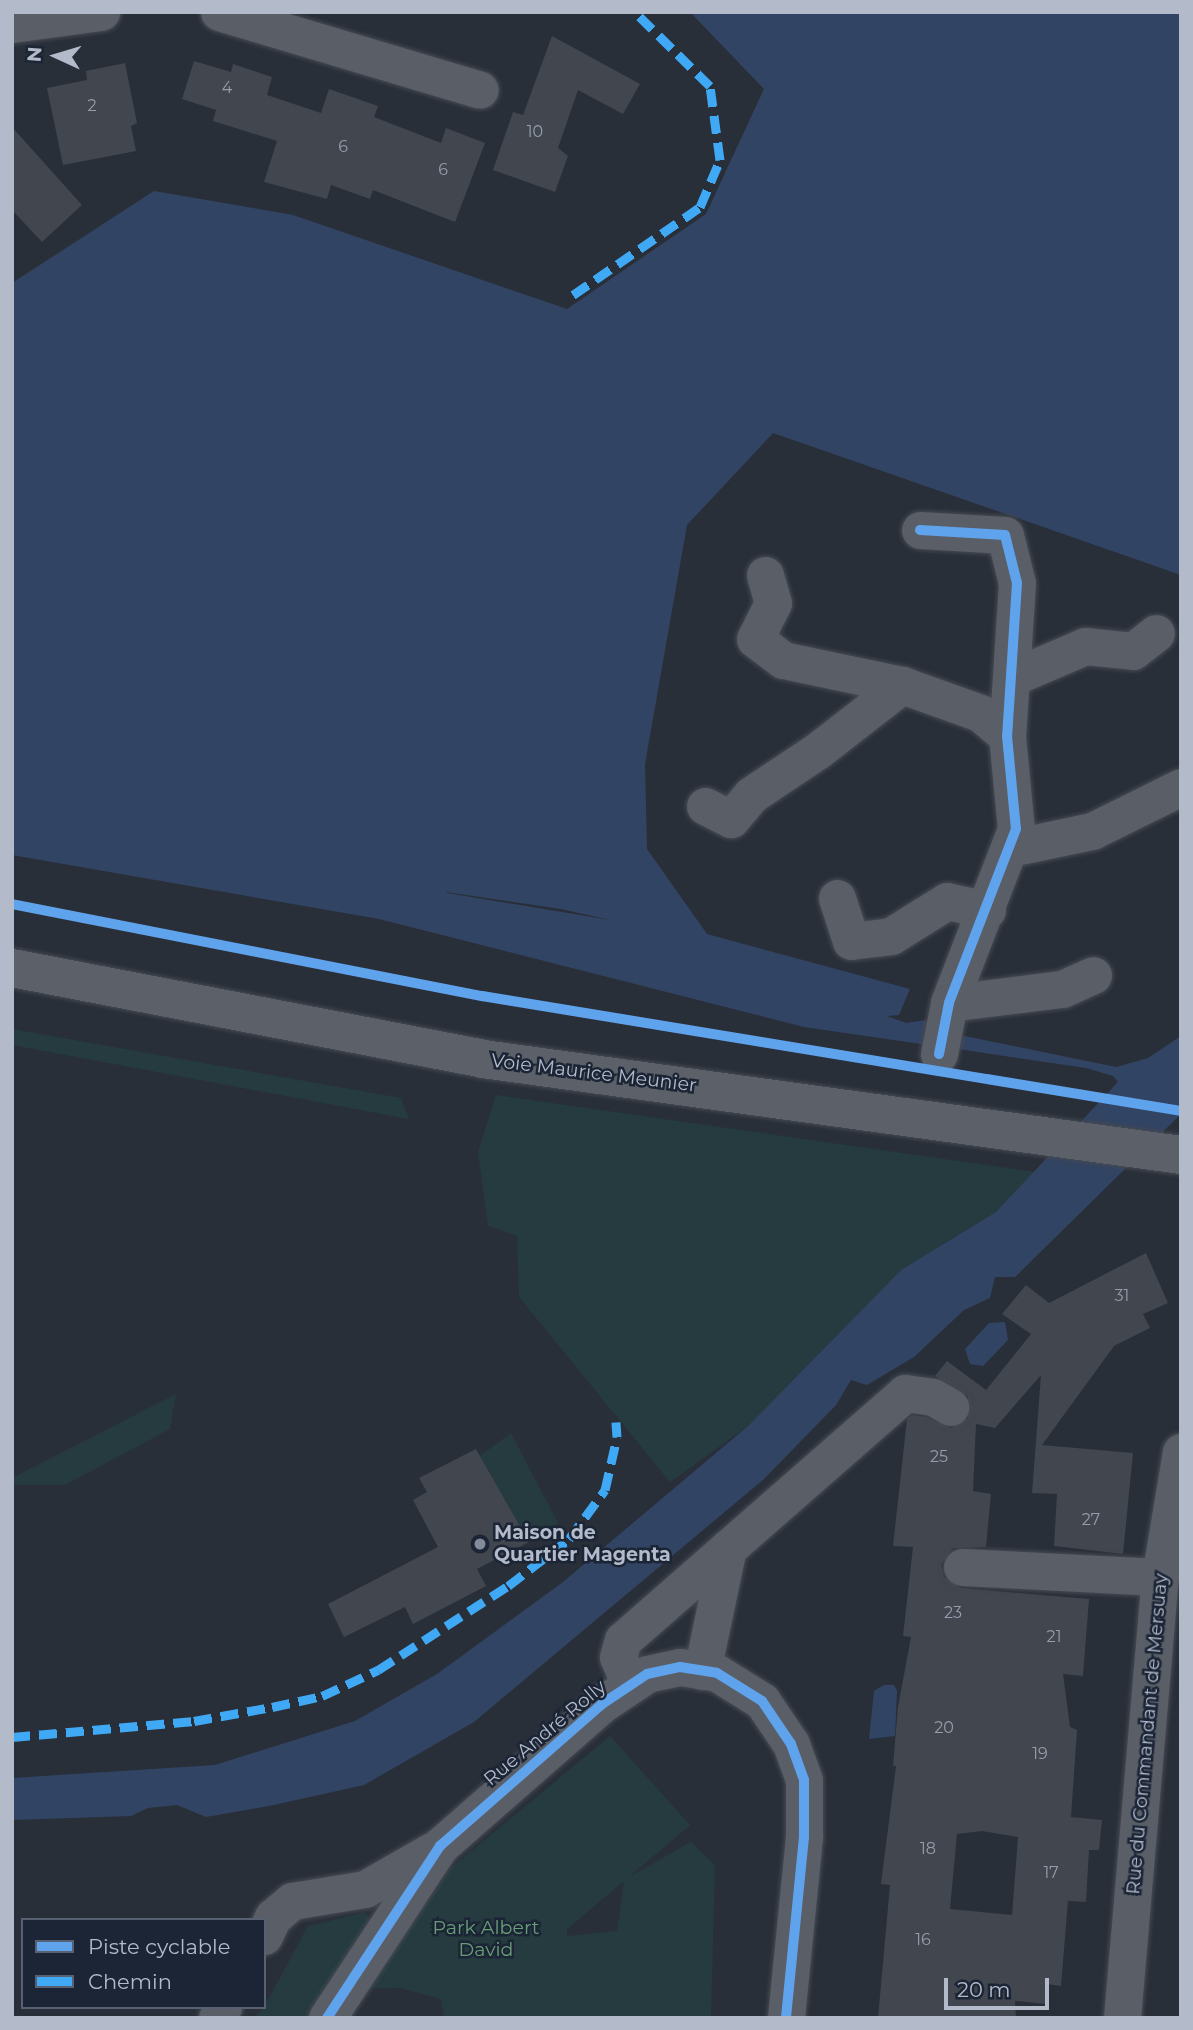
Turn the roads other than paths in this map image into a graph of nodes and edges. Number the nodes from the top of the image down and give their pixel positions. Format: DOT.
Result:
graph roads {
  1 [pos="102,12"];
  2 [pos="219,12"];
  3 [pos="12,24"];
  4 [pos="480,90"];
  5 [pos="920,530"];
  6 [pos="765,575"];
  7 [pos="1156,633"];
  8 [pos="1013,677"];
  9 [pos="902,685"];
  10 [pos="1007,736"];
  11 [pos="1181,787"];
  12 [pos="705,806"];
  13 [pos="1011,848"];
  14 [pos="837,898"];
  15 [pos="987,910"];
  16 [pos="12,968"];
  17 [pos="1093,975"];
  18 [pos="949,1003"];
  19 [pos="939,1054"];
  20 [pos="1181,1155"];
  21 [pos="950,1407"];
  22 [pos="1181,1452"];
  23 [pos="728,1548"];
  24 [pos="962,1567"];
  25 [pos="1160,1577"];
  26 [pos="702,1671"];
  27 [pos="630,1685"];
  28 [pos="440,1846"];
  29 [pos="266,1932"];
  30 [pos="327,2018"];
  31 [pos="786,2018"];
  32 [pos="1122,2018"];
  1 -- 3 [label="street"];
  2 -- 4 [label="street"];
  5 -- 8 [label="street"];
  6 -- 9 [label="street"];
  7 -- 8 [label="street"];
  8 -- 10 [label="street"];
  9 -- 10 [label="street"];
  9 -- 12 [label="street"];
  10 -- 13 [label="street"];
  11 -- 13 [label="street"];
  13 -- 15 [label="street"];
  14 -- 15 [label="street"];
  15 -- 18 [label="street"];
  16 -- 20 [label="main road, Voie Maurice Meunier"];
  17 -- 18 [label="street"];
  18 -- 19 [label="street"];
  21 -- 23 [label="street"];
  22 -- 25 [label="street, Rue du Commandant de Mersuay"];
  23 -- 26 [label="street"];
  23 -- 27 [label="street"];
  24 -- 25 [label="street"];
  25 -- 32 [label="street, Rue du Commandant de Mersuay"];
  26 -- 27 [label="street, Rue André Rolly"];
  26 -- 31 [label="street, Rue André Rolly"];
  27 -- 28 [label="street, Rue André Rolly"];
  28 -- 29 [label="street"];
  28 -- 30 [label="street, Rue André Rolly"];
}
